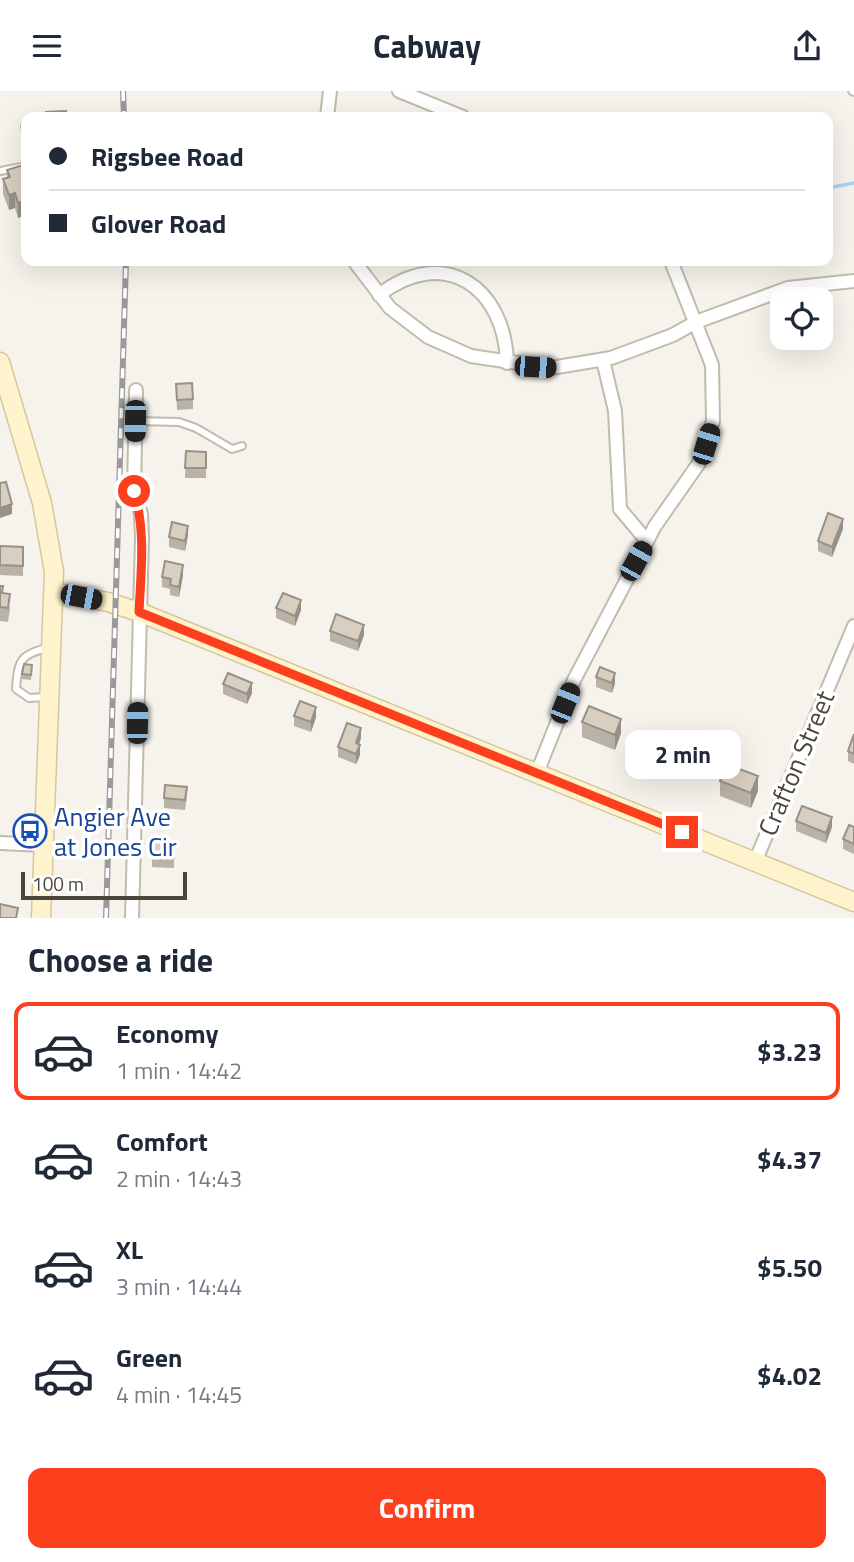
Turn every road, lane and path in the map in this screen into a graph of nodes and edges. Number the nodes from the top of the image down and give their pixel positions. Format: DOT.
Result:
graph roads {
  1 [pos="330,91"];
  2 [pos="398,91"];
  3 [pos="328,112"];
  4 [pos="450,112"];
  5 [pos="21,167"];
  6 [pos="0,171"];
  7 [pos="358,266"];
  8 [pos="673,266"];
  9 [pos="854,281"];
  10 [pos="379,295"];
  11 [pos="696,322"];
  12 [pos="603,360"];
  13 [pos="0,362"];
  14 [pos="507,363"];
  15 [pos="135,390"];
  16 [pos="135,421"];
  17 [pos="242,446"];
  18 [pos="648,541"];
  19 [pos="54,592"];
  20 [pos="139,612"];
  21 [pos="854,626"];
  22 [pos="52,647"];
  23 [pos="49,697"];
  24 [pos="537,773"];
  25 [pos="0,843"];
  26 [pos="44,845"];
  27 [pos="755,862"];
  28 [pos="854,902"];
  29 [pos="41,918"];
  30 [pos="132,918"];
  1 -- 3 [label="street"];
  2 -- 4 [label="street"];
  5 -- 6 [label="lane"];
  7 -- 10 [label="street"];
  8 -- 11 [label="street"];
  9 -- 11 [label="street"];
  10 -- 14 [label="street"];
  10 -- 14 [label="street"];
  11 -- 12 [label="street"];
  11 -- 18 [label="street"];
  12 -- 14 [label="street"];
  12 -- 18 [label="street"];
  13 -- 19 [label="street"];
  15 -- 16 [label="street"];
  16 -- 17 [label="lane"];
  16 -- 20 [label="street"];
  18 -- 24 [label="street"];
  19 -- 20 [label="street"];
  19 -- 22 [label="street"];
  20 -- 24 [label="street"];
  20 -- 30 [label="street"];
  21 -- 27 [label="street, Crafton Street"];
  22 -- 23 [label="street"];
  22 -- 23 [label="lane"];
  23 -- 26 [label="street"];
  24 -- 27 [label="street"];
  25 -- 26 [label="street"];
  26 -- 29 [label="street"];
  27 -- 28 [label="street"];
}
